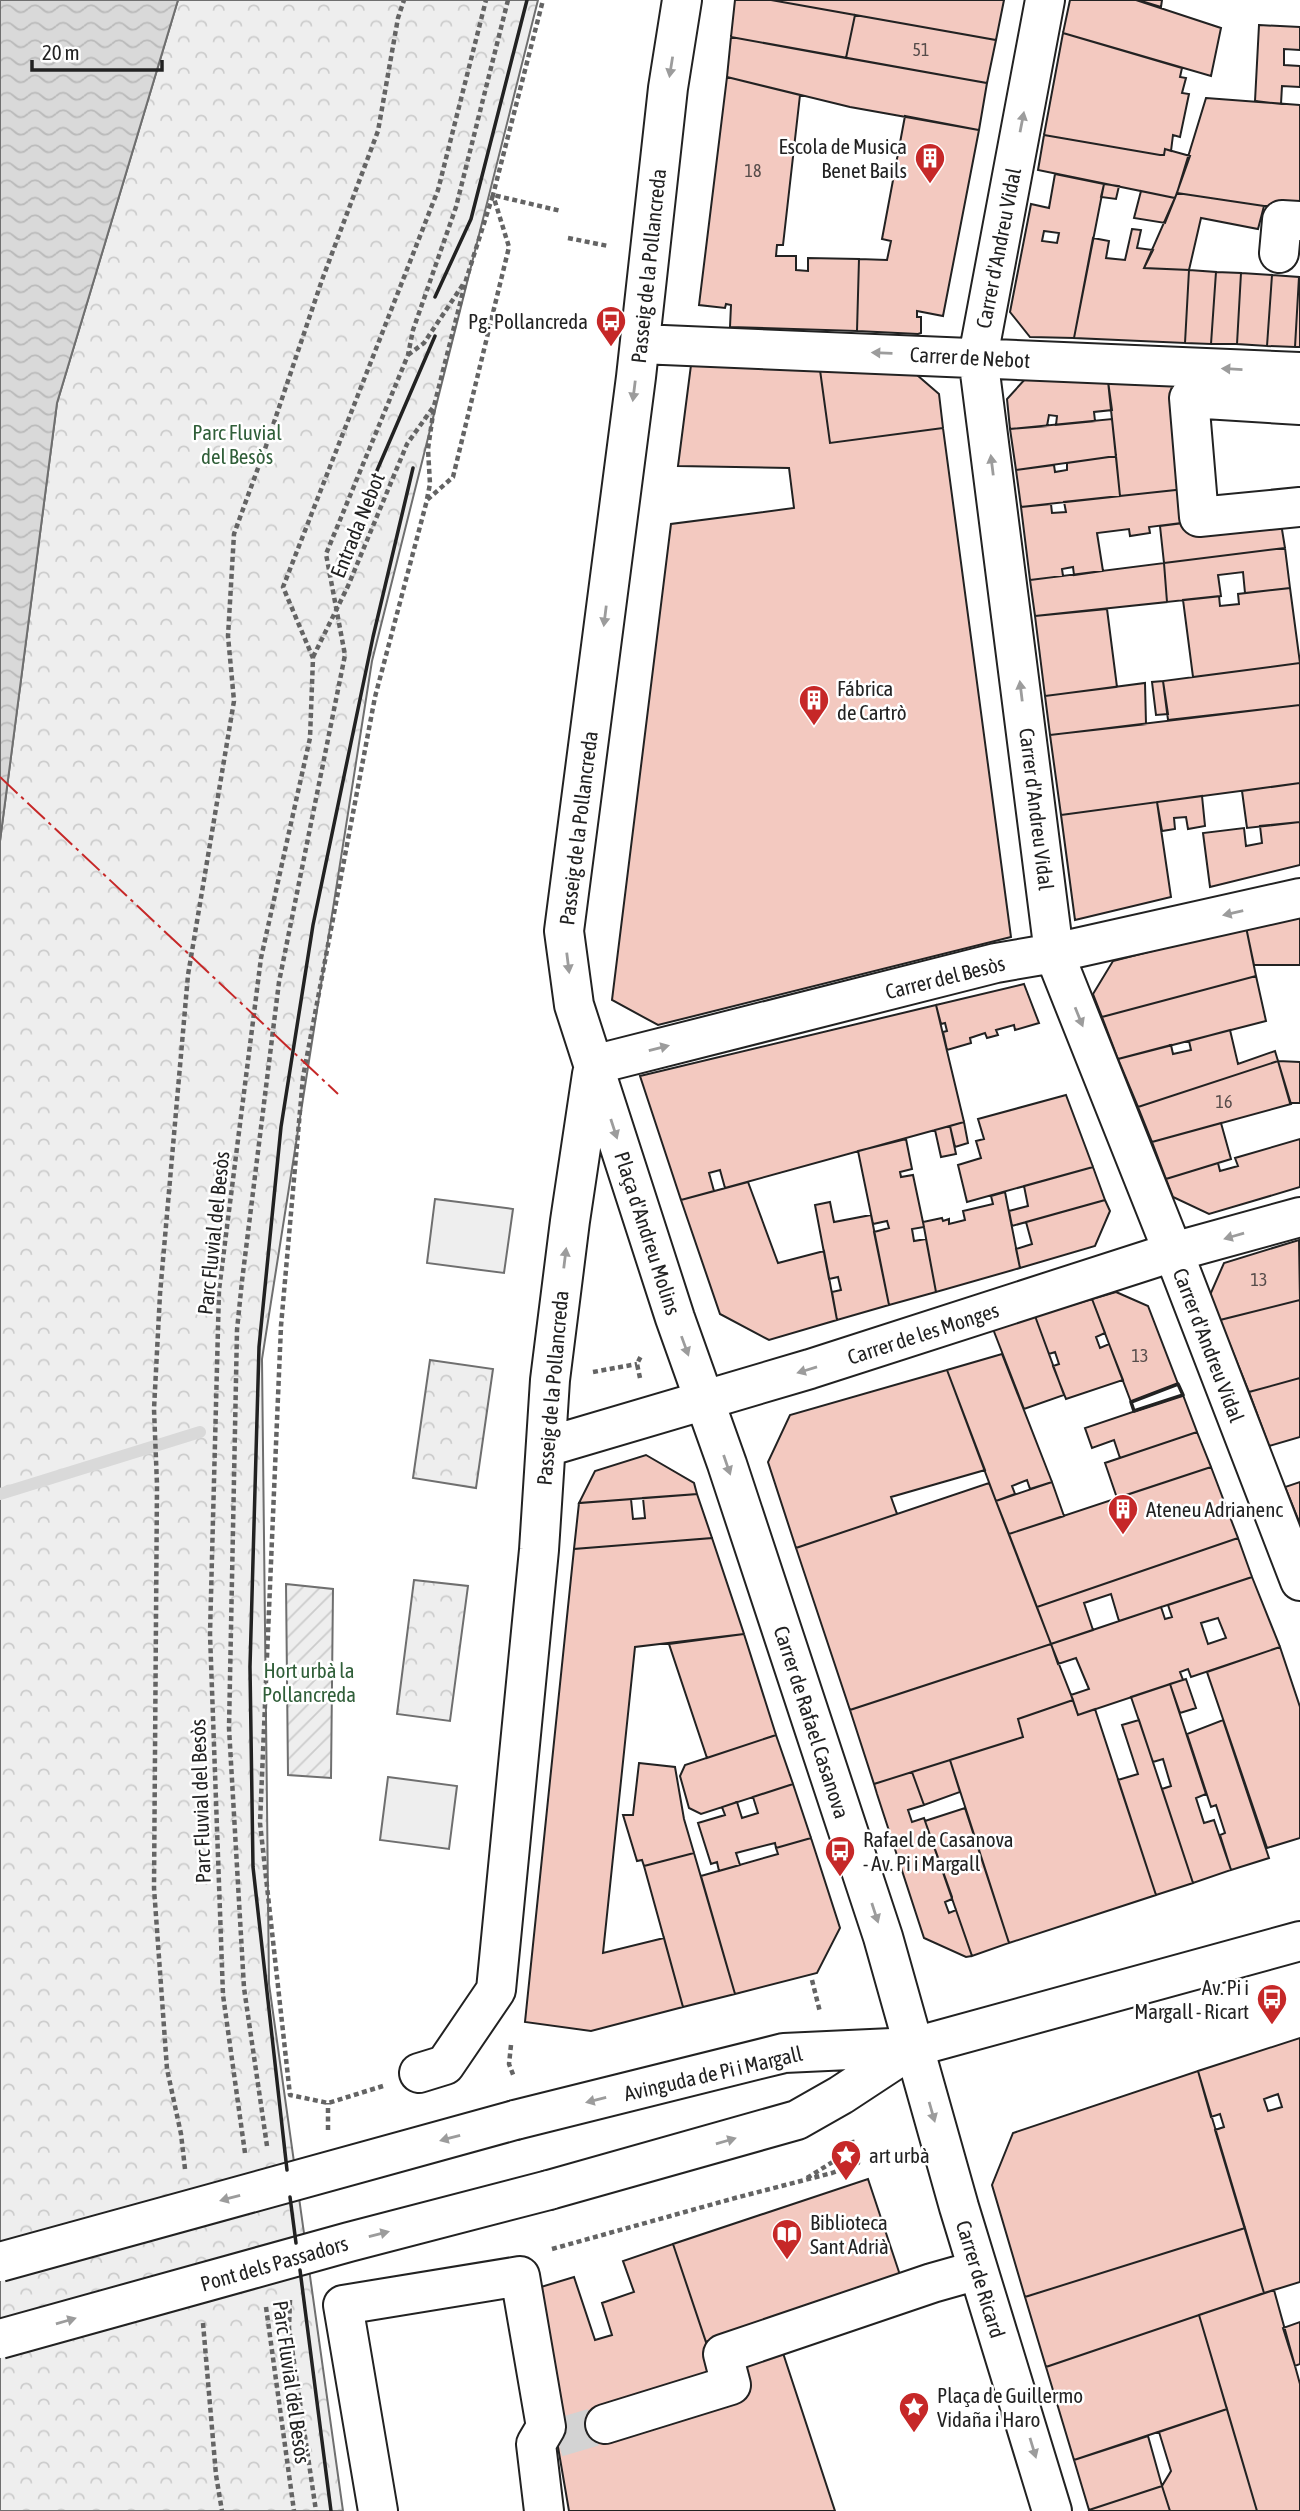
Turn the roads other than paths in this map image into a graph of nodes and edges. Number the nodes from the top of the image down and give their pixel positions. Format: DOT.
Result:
graph roads {
  1 [pos="682,0"];
  2 [pos="1045,0"];
  3 [pos="1300,221"];
  4 [pos="1279,253"];
  5 [pos="640,344"];
  6 [pos="978,358"];
  7 [pos="1300,372"];
  8 [pos="1300,405"];
  9 [pos="1300,507"];
  10 [pos="1300,898"];
  11 [pos="1054,953"];
  12 [pos="593,1065"];
  13 [pos="1300,1217"];
  14 [pos="1173,1252"];
  15 [pos="705,1400"];
  16 [pos="546,1447"];
  17 [pos="1300,1581"];
  18 [pos="1300,1941"];
  19 [pos="914,2046"];
  20 [pos="419,2073"];
  21 [pos="549,2190"];
  22 [pos="0,2262"];
  23 [pos="978,2270"];
  24 [pos="0,2340"];
  25 [pos="606,2424"];
  26 [pos="546,2441"];
  27 [pos="378,2511"];
  28 [pos="544,2511"];
  29 [pos="556,2511"];
  30 [pos="1052,2511"];
  1 -- 5 [label="street, Passeig de la Pollancreda, one-way"];
  6 -- 2 [label="street, Carrer d'Andreu Vidal, one-way"];
  3 -- 4 [label="street"];
  6 -- 5 [label="street, Carrer de Nebot, one-way"];
  5 -- 12 [label="street, Passeig de la Pollancreda, one-way"];
  7 -- 6 [label="street, Carrer de Nebot, one-way"];
  11 -- 6 [label="street, Carrer d'Andreu Vidal, one-way"];
  8 -- 9 [label="street"];
  10 -- 11 [label="street, Carrer del Besòs, one-way"];
  12 -- 11 [label="street, Carrer del Besòs, one-way"];
  11 -- 14 [label="street, Carrer d'Andreu Vidal, one-way"];
  12 -- 15 [label="street, Plaça d'Andreu Molins, one-way"];
  16 -- 12 [label="street, Passeig de la Pollancreda, one-way"];
  13 -- 14 [label="street, Carrer de les Monges, one-way"];
  14 -- 15 [label="street, Carrer de les Monges, one-way"];
  14 -- 17 [label="street, Carrer d'Andreu Vidal"];
  15 -- 16 [label="street, Carrer de les Monges"];
  15 -- 19 [label="street, Carrer de Rafael Casanova, one-way"];
  16 -- 20 [label="street, Passeig de la Pollancreda"];
  18 -- 19 [label="street, Avinguda de Pi i Margall"];
  21 -- 19 [label="street, Avinguda de Pi i Margall, one-way"];
  19 -- 22 [label="street, Avinguda de Pi i Margall, one-way, bridge"];
  19 -- 23 [label="street, Carrer de Ricard, one-way"];
  24 -- 21 [label="street, Pont dels Passadors, one-way, bridge"];
  23 -- 25 [label="street"];
  23 -- 30 [label="street, Carrer de Ricard, one-way"];
  26 -- 27 [label="street"];
  26 -- 28 [label="street"];
  26 -- 29 [label="street"];
}
